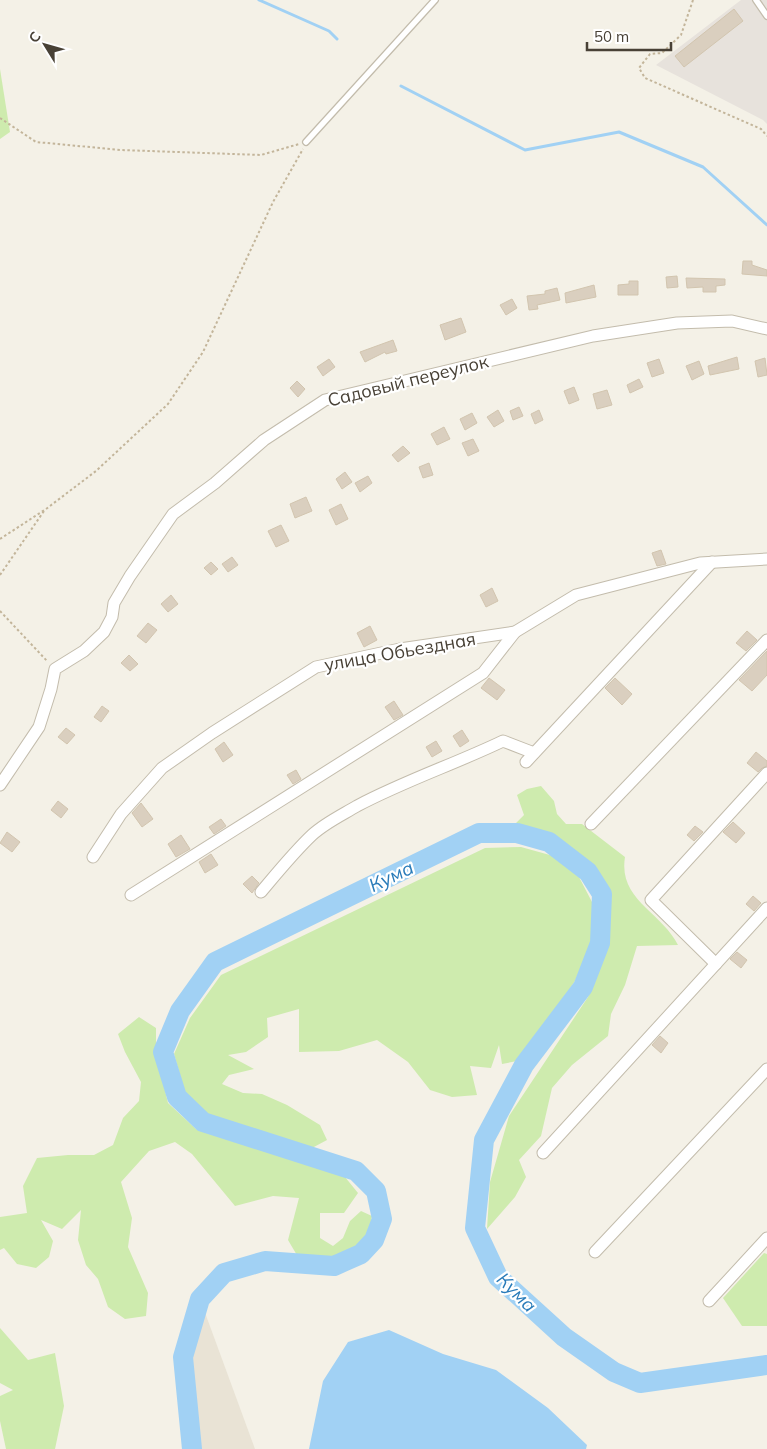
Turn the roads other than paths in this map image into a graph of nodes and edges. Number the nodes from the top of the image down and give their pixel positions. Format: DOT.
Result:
graph roads {
  1 [pos="435,0"];
  2 [pos="756,0"];
  3 [pos="767,16"];
  4 [pos="306,142"];
  5 [pos="767,329"];
  6 [pos="767,559"];
  7 [pos="712,562"];
  8 [pos="515,632"];
  9 [pos="767,640"];
  10 [pos="767,773"];
  11 [pos="0,785"];
  12 [pos="592,824"];
  13 [pos="93,857"];
  14 [pos="261,892"];
  15 [pos="131,896"];
  16 [pos="767,908"];
  17 [pos="716,964"];
  18 [pos="767,1069"];
  19 [pos="542,1153"];
  20 [pos="767,1238"];
  21 [pos="595,1252"];
  22 [pos="709,1301"];
  1 -- 4 [label="lane"];
  2 -- 3 [label="lane"];
  5 -- 11 [label="street, Садовый переулок"];
  6 -- 7 [label="street, улица Обьездная"];
  7 -- 8 [label="street, улица Обьездная"];
  7 -- 14 [label="street"];
  8 -- 13 [label="street, улица Обьездная"];
  8 -- 15 [label="street"];
  9 -- 12 [label="street"];
  10 -- 17 [label="street"];
  16 -- 17 [label="street"];
  17 -- 19 [label="street"];
  18 -- 21 [label="street"];
  20 -- 22 [label="street"];
}
